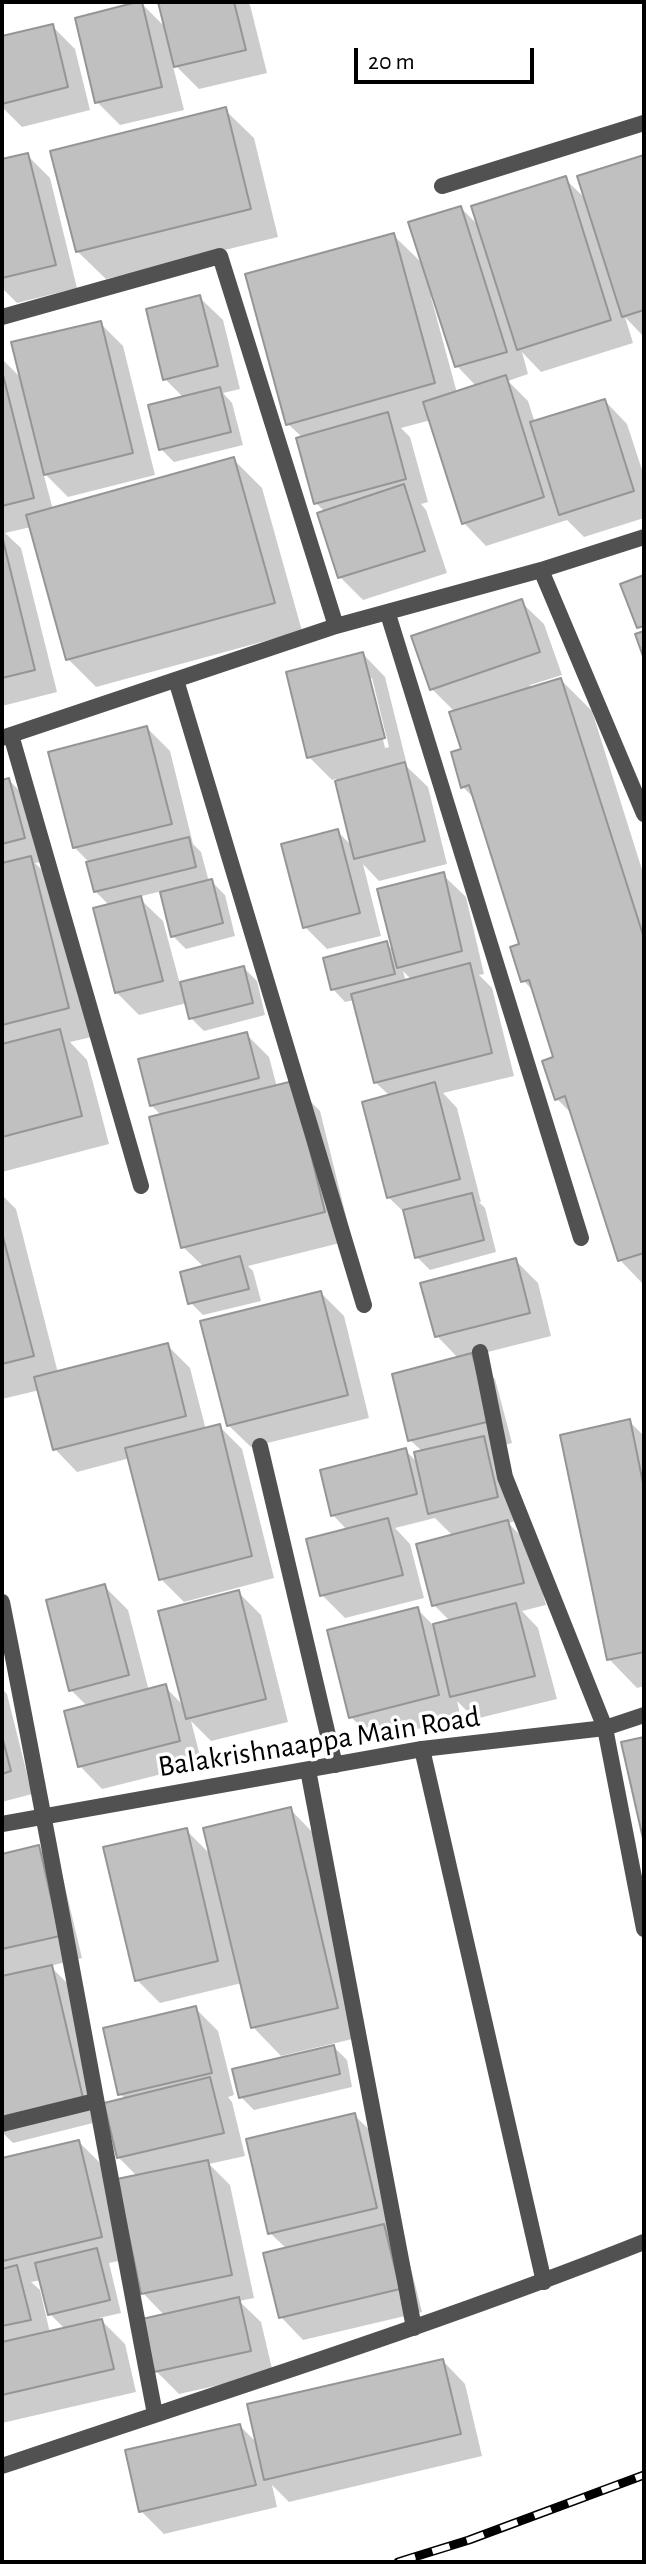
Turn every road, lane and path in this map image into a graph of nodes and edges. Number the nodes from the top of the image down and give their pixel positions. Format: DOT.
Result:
graph roads {
  1 [pos="644,123"];
  2 [pos="442,186"];
  3 [pos="2,317"];
  4 [pos="644,537"];
  5 [pos="541,570"];
  6 [pos="388,614"];
  7 [pos="336,626"];
  8 [pos="176,680"];
  9 [pos="7,736"];
  10 [pos="644,814"];
  11 [pos="141,1186"];
  12 [pos="581,1238"];
  13 [pos="364,1305"];
  14 [pos="480,1352"];
  15 [pos="260,1446"];
  16 [pos="2,1602"];
  17 [pos="644,1715"];
  18 [pos="605,1728"];
  19 [pos="422,1749"];
  20 [pos="335,1765"];
  21 [pos="308,1770"];
  22 [pos="45,1817"];
  23 [pos="2,1824"];
  24 [pos="644,1929"];
  25 [pos="95,2101"];
  26 [pos="2,2124"];
  27 [pos="644,2242"];
  28 [pos="544,2282"];
  29 [pos="414,2328"];
  30 [pos="155,2414"];
  31 [pos="2,2466"];
  1 -- 2 [label="street"];
  3 -- 7 [label="street"];
  4 -- 5 [label="street"];
  5 -- 6 [label="street"];
  5 -- 10 [label="street"];
  6 -- 7 [label="street"];
  6 -- 12 [label="street"];
  7 -- 8 [label="street"];
  8 -- 9 [label="street"];
  8 -- 13 [label="street"];
  9 -- 11 [label="street"];
  14 -- 18 [label="street"];
  15 -- 20 [label="street"];
  16 -- 22 [label="street"];
  17 -- 18 [label="street, Balakrishnaappa Main Road"];
  18 -- 19 [label="street, Balakrishnaappa Main Road"];
  18 -- 24 [label="street"];
  19 -- 20 [label="street, Balakrishnaappa Main Road"];
  19 -- 28 [label="street"];
  20 -- 21 [label="street, Balakrishnaappa Main Road"];
  21 -- 22 [label="street, Balakrishnaappa Main Road"];
  21 -- 29 [label="street"];
  22 -- 23 [label="street, Balakrishnaappa Main Road"];
  22 -- 25 [label="street"];
  25 -- 26 [label="street"];
  25 -- 30 [label="street"];
  27 -- 28 [label="street"];
  28 -- 29 [label="street"];
  29 -- 30 [label="street"];
  30 -- 31 [label="street"];
}
